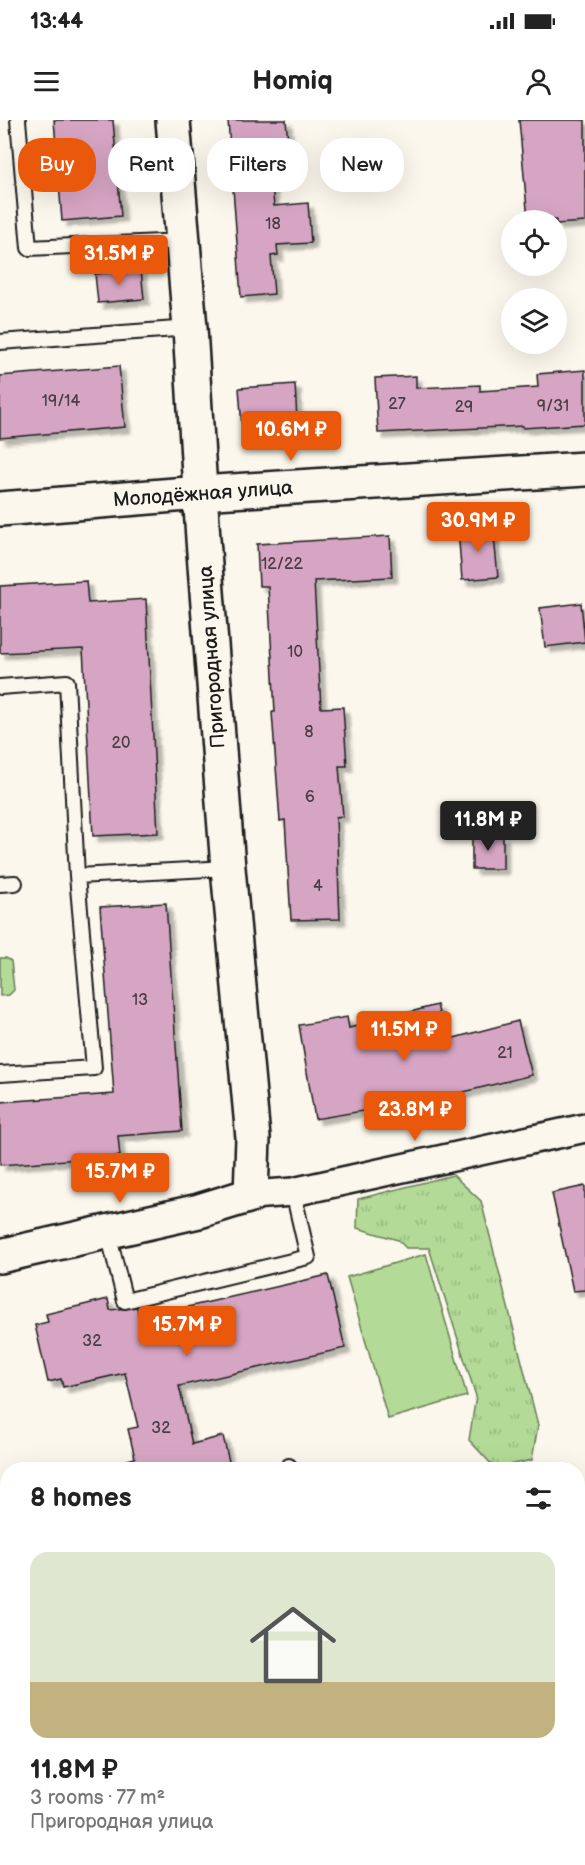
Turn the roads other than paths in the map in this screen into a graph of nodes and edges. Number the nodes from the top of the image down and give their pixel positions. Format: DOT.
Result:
graph roads {
  1 [pos="18,120"];
  2 [pos="173,120"];
  3 [pos="183,241"];
  4 [pos="190,328"];
  5 [pos="0,342"];
  6 [pos="585,469"];
  7 [pos="200,493"];
  8 [pos="0,509"];
  9 [pos="0,687"];
  10 [pos="228,868"];
  11 [pos="77,876"];
  12 [pos="15,883"];
  13 [pos="0,884"];
  14 [pos="0,1074"];
  15 [pos="585,1128"];
  16 [pos="293,1192"];
  17 [pos="251,1195"];
  18 [pos="108,1233"];
  19 [pos="0,1256"];
  1 -- 3 [label="lane"];
  2 -- 3 [label="street, Пригородная улица"];
  3 -- 4 [label="street, Пригородная улица"];
  4 -- 5 [label="lane"];
  4 -- 7 [label="street, Пригородная улица"];
  6 -- 7 [label="street, Молодёжная улица"];
  7 -- 8 [label="street, Молодёжная улица"];
  7 -- 10 [label="street, Пригородная улица"];
  9 -- 11 [label="lane"];
  10 -- 11 [label="lane"];
  10 -- 17 [label="street, Пригородная улица"];
  11 -- 14 [label="lane"];
  12 -- 13 [label="lane"];
  15 -- 16 [label="street"];
  16 -- 17 [label="street"];
  16 -- 18 [label="lane"];
  17 -- 18 [label="street"];
  18 -- 19 [label="street"];
}
